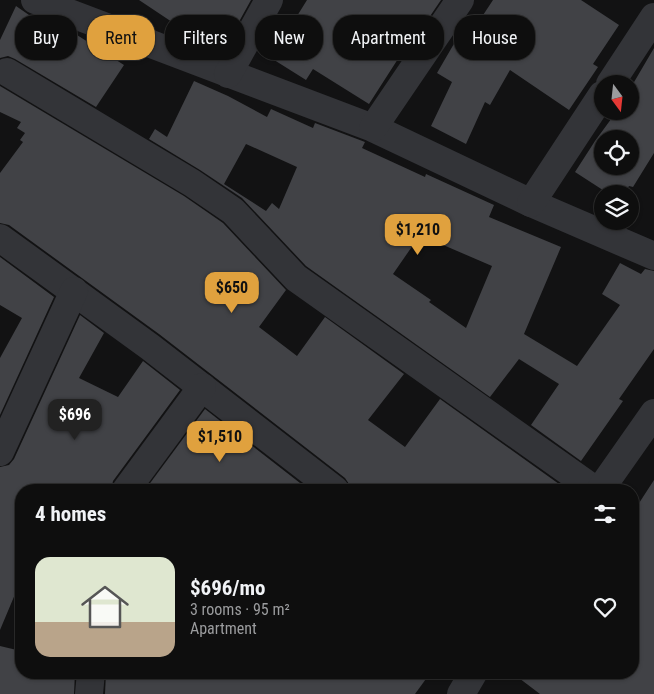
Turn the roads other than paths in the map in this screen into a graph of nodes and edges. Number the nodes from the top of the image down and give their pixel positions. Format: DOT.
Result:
graph roads {
  1 [pos="35,0"];
  2 [pos="269,0"];
  3 [pos="460,0"];
  4 [pos="654,17"];
  5 [pos="7,72"];
  6 [pos="228,74"];
  7 [pos="616,75"];
  8 [pos="594,107"];
  9 [pos="373,128"];
  10 [pos="531,204"];
  11 [pos="0,238"];
  12 [pos="654,256"];
  13 [pos="74,291"];
  14 [pos="202,387"];
  15 [pos="654,413"];
  16 [pos="0,452"];
  17 [pos="130,484"];
  18 [pos="326,484"];
  19 [pos="587,484"];
  20 [pos="604,484"];
  21 [pos="90,679"];
  22 [pos="470,679"];
  23 [pos="89,694"];
  24 [pos="461,694"];
  1 -- 6 [label="street"];
  2 -- 6 [label="street"];
  3 -- 9 [label="street"];
  4 -- 7 [label="street"];
  5 -- 19 [label="street"];
  6 -- 9 [label="street"];
  8 -- 10 [label="street"];
  9 -- 10 [label="street"];
  10 -- 12 [label="street"];
  11 -- 13 [label="street"];
  13 -- 14 [label="street"];
  13 -- 16 [label="street"];
  14 -- 17 [label="street"];
  14 -- 18 [label="street"];
  15 -- 20 [label="street"];
  21 -- 23 [label="street"];
  22 -- 24 [label="street"];
}
